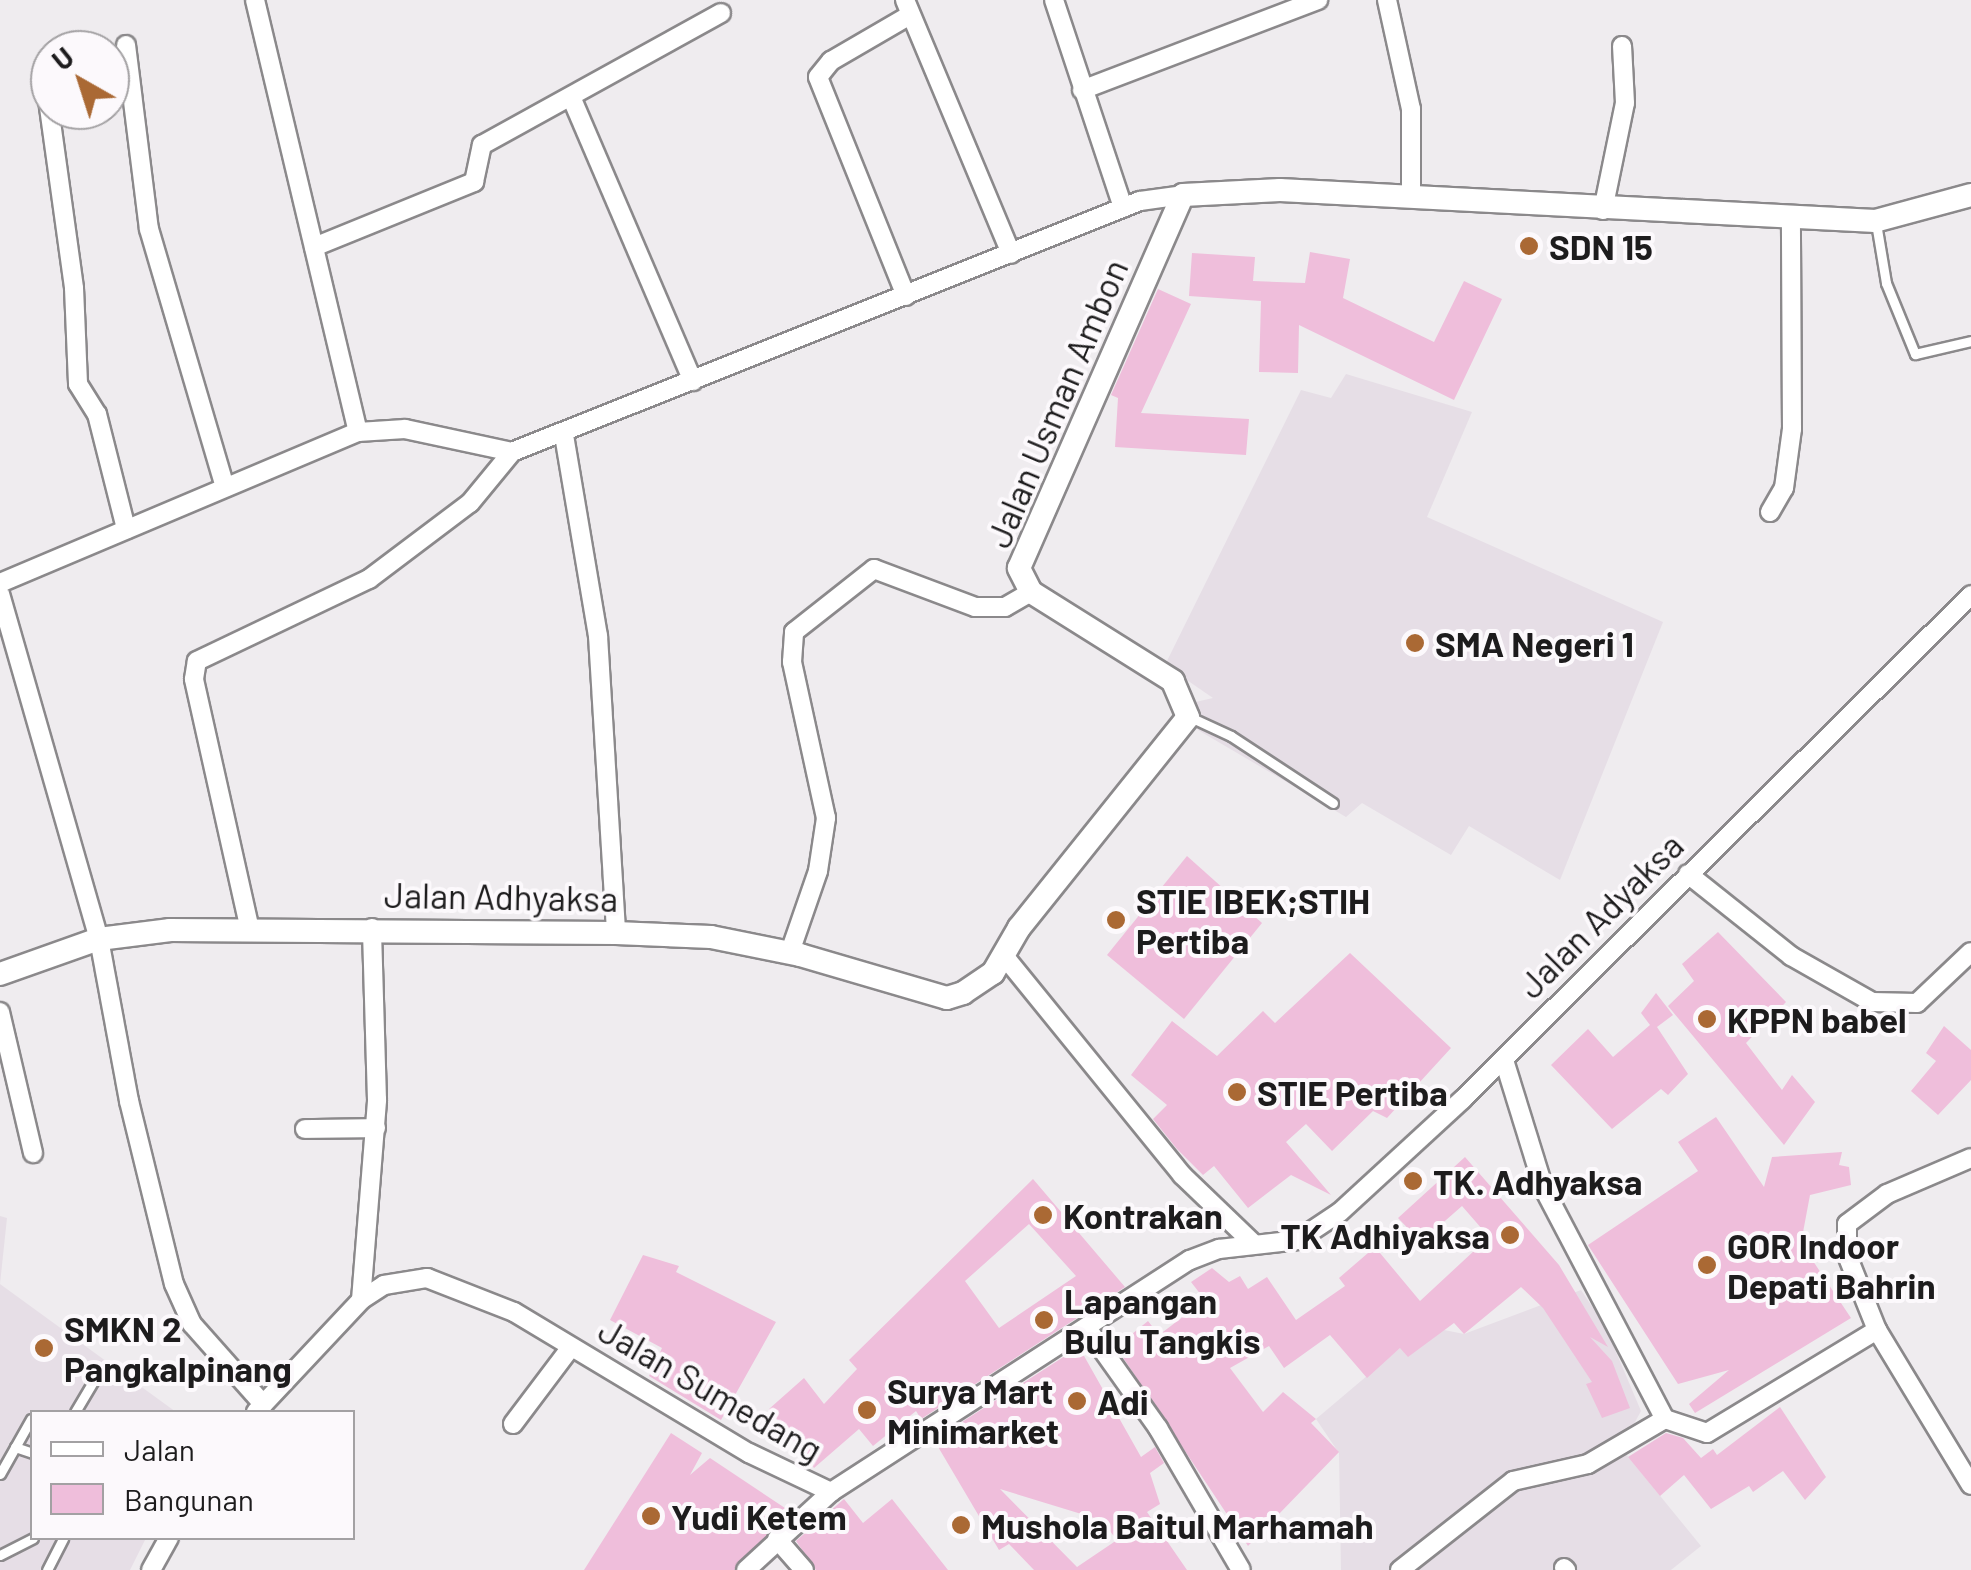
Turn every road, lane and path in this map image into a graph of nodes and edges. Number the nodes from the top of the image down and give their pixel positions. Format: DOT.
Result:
graph roads {
  1 [pos="256,0"];
  2 [pos="1054,0"];
  3 [pos="1318,0"];
  4 [pos="1387,0"];
  5 [pos="1277,7"];
  6 [pos="907,8"];
  7 [pos="720,13"];
  8 [pos="1622,46"];
  9 [pos="130,76"];
  10 [pos="1082,90"];
  11 [pos="572,100"];
  12 [pos="52,130"];
  13 [pos="1182,195"];
  14 [pos="1971,195"];
  15 [pos="1410,198"];
  16 [pos="1123,208"];
  17 [pos="1603,210"];
  18 [pos="1791,218"];
  19 [pos="1875,221"];
  20 [pos="314,247"];
  21 [pos="1011,254"];
  22 [pos="906,296"];
  23 [pos="1971,341"];
  24 [pos="693,381"];
  25 [pos="358,432"];
  26 [pos="564,435"];
  27 [pos="512,452"];
  28 [pos="225,487"];
  29 [pos="1770,512"];
  30 [pos="126,529"];
  31 [pos="0,583"];
  32 [pos="1031,592"];
  33 [pos="0,594"];
  34 [pos="1971,595"];
  35 [pos="1188,716"];
  36 [pos="1333,803"];
  37 [pos="1688,874"];
  38 [pos="372,928"];
  39 [pos="250,930"];
  40 [pos="616,933"];
  41 [pos="99,939"];
  42 [pos="790,952"];
  43 [pos="1971,952"];
  44 [pos="999,965"];
  45 [pos="0,974"];
  46 [pos="0,1012"];
  47 [pos="1504,1060"];
  48 [pos="376,1128"];
  49 [pos="305,1130"];
  50 [pos="33,1153"];
  51 [pos="1971,1158"];
  52 [pos="1254,1244"];
  53 [pos="361,1300"];
  54 [pos="1087,1328"];
  55 [pos="1877,1330"];
  56 [pos="571,1347"];
  57 [pos="97,1375"];
  58 [pos="260,1408"];
  59 [pos="75,1410"];
  60 [pos="1665,1419"];
  61 [pos="30,1421"];
  62 [pos="512,1424"];
  63 [pos="15,1447"];
  64 [pos="30,1452"];
  65 [pos="0,1472"];
  66 [pos="1971,1485"];
  67 [pos="830,1492"];
  68 [pos="778,1539"];
  69 [pos="30,1540"];
  70 [pos="62,1540"];
  71 [pos="168,1540"];
  72 [pos="0,1555"];
  73 [pos="47,1570"];
  74 [pos="151,1570"];
  75 [pos="746,1570"];
  76 [pos="804,1570"];
  77 [pos="1242,1570"];
  78 [pos="1400,1570"];
  1 -- 20 [label="street"];
  2 -- 10 [label="street"];
  3 -- 5 [label="street"];
  4 -- 15 [label="street"];
  5 -- 10 [label="street"];
  6 -- 21 [label="street"];
  6 -- 22 [label="street"];
  7 -- 11 [label="street"];
  8 -- 17 [label="street"];
  9 -- 28 [label="street"];
  10 -- 16 [label="street"];
  11 -- 20 [label="street"];
  11 -- 24 [label="street"];
  12 -- 30 [label="street"];
  13 -- 15 [label="street, Jalan Usman Ambon"];
  13 -- 16 [label="street, Jalan Usman Ambon"];
  13 -- 32 [label="street, Jalan Usman Ambon"];
  14 -- 19 [label="street, Jalan Usman Ambon"];
  15 -- 17 [label="street, Jalan Usman Ambon"];
  16 -- 21 [label="street, Jalan Usman Ambon"];
  17 -- 18 [label="street, Jalan Usman Ambon"];
  18 -- 19 [label="street, Jalan Usman Ambon"];
  18 -- 29 [label="street"];
  19 -- 23 [label="lane"];
  20 -- 25 [label="street"];
  21 -- 22 [label="street, Jalan Usman Ambon"];
  22 -- 24 [label="street, Jalan Usman Ambon"];
  24 -- 26 [label="street, Jalan Usman Ambon"];
  25 -- 27 [label="street"];
  25 -- 28 [label="street"];
  26 -- 27 [label="street, Jalan Usman Ambon"];
  26 -- 40 [label="street"];
  27 -- 39 [label="street"];
  28 -- 30 [label="street"];
  30 -- 31 [label="street"];
  32 -- 35 [label="street, Jalan Usman Ambon"];
  32 -- 42 [label="street"];
  33 -- 41 [label="street"];
  34 -- 37 [label="street, Jalan Adyaksa"];
  35 -- 36 [label="lane"];
  35 -- 44 [label="street"];
  37 -- 43 [label="street"];
  37 -- 47 [label="street, Jalan Adyaksa"];
  38 -- 39 [label="street, Jalan Adhyaksa"];
  38 -- 40 [label="street, Jalan Adhyaksa"];
  38 -- 48 [label="street"];
  39 -- 41 [label="street, Jalan Adhyaksa"];
  40 -- 42 [label="street, Jalan Adhyaksa"];
  41 -- 45 [label="street, Jalan Adhyaksa"];
  41 -- 58 [label="street"];
  42 -- 44 [label="street, Jalan Adhyaksa"];
  44 -- 52 [label="street"];
  46 -- 50 [label="street"];
  47 -- 52 [label="street, Jalan Adyaksa"];
  47 -- 60 [label="street"];
  48 -- 49 [label="street"];
  48 -- 53 [label="street"];
  51 -- 55 [label="street"];
  52 -- 54 [label="street, Jalan Sumedang"];
  53 -- 56 [label="street, Jalan Sumedang"];
  53 -- 58 [label="street, Jalan Sumedang"];
  54 -- 67 [label="street, Jalan Sumedang"];
  54 -- 77 [label="street"];
  55 -- 60 [label="street"];
  55 -- 66 [label="street"];
  56 -- 62 [label="street"];
  56 -- 67 [label="street, Jalan Sumedang"];
  57 -- 59 [label="lane"];
  60 -- 78 [label="street"];
  61 -- 63 [label="lane"];
  63 -- 64 [label="lane"];
  63 -- 65 [label="lane"];
  67 -- 68 [label="street"];
  68 -- 75 [label="street"];
  68 -- 76 [label="street"];
  69 -- 72 [label="lane"];
  70 -- 73 [label="lane"];
  71 -- 74 [label="street"];
}
